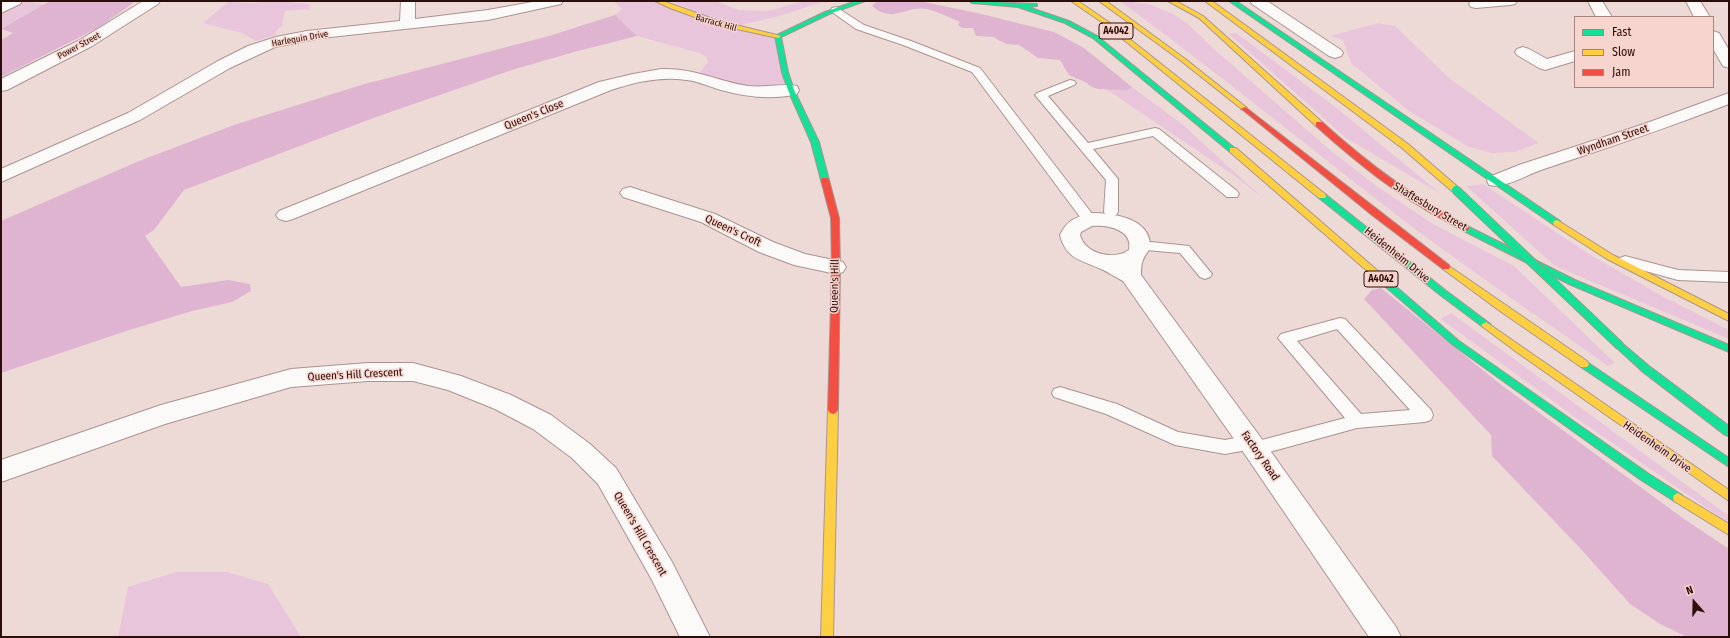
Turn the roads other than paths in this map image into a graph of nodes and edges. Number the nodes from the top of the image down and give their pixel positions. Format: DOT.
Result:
graph roads {
  1 [pos="15,1"];
  2 [pos="153,1"];
  3 [pos="408,1"];
  4 [pos="556,1"];
  5 [pos="658,1"];
  6 [pos="862,1"];
  7 [pos="972,1"];
  8 [pos="985,1"];
  9 [pos="1074,1"];
  10 [pos="1102,1"];
  11 [pos="1171,1"];
  12 [pos="1208,1"];
  13 [pos="1232,1"];
  14 [pos="1257,1"];
  15 [pos="1510,1"];
  16 [pos="1595,1"];
  17 [pos="1693,1"];
  18 [pos="999,4"];
  19 [pos="1043,4"];
  20 [pos="1476,4"];
  21 [pos="1020,6"];
  22 [pos="1,9"];
  23 [pos="836,10"];
  24 [pos="1603,16"];
  25 [pos="1701,16"];
  26 [pos="406,25"];
  27 [pos="778,36"];
  28 [pos="1714,38"];
  29 [pos="1523,52"];
  30 [pos="1335,53"];
  31 [pos="1574,56"];
  32 [pos="1729,63"];
  33 [pos="1070,83"];
  34 [pos="1,86"];
  35 [pos="791,90"];
  36 [pos="1729,98"];
  37 [pos="1085,147"];
  38 [pos="1,176"];
  39 [pos="1496,181"];
  40 [pos="630,194"];
  41 [pos="1232,194"];
  42 [pos="286,215"];
  43 [pos="1119,235"];
  44 [pos="1610,257"];
  45 [pos="836,267"];
  46 [pos="1205,274"];
  47 [pos="1729,277"];
  48 [pos="1729,318"];
  49 [pos="1729,350"];
  50 [pos="1060,392"];
  51 [pos="1357,421"];
  52 [pos="1729,432"];
  53 [pos="1252,445"];
  54 [pos="1729,463"];
  55 [pos="1,471"];
  56 [pos="1729,496"];
  57 [pos="1729,530"];
  58 [pos="695,637"];
  59 [pos="827,637"];
  60 [pos="1386,637"];
  1 -- 22 [label="street"];
  2 -- 34 [label="street, Power Street"];
  3 -- 26 [label="street"];
  4 -- 26 [label="street, Harlequin Drive"];
  5 -- 27 [label="main road, Barrack Hill"];
  6 -- 23 [label="main road"];
  7 -- 18 [label="main road"];
  8 -- 18 [label="main road, A4042"];
  9 -- 56 [label="main road, Heidenheim Drive / A4042"];
  10 -- 54 [label="main road, Heidenheim Drive / A4042"];
  11 -- 49 [label="main road, Shaftesbury Street"];
  12 -- 52 [label="main road, bridge"];
  13 -- 39 [label="main road"];
  14 -- 30 [label="street"];
  15 -- 20 [label="street"];
  16 -- 24 [label="street"];
  17 -- 25 [label="street"];
  18 -- 21 [label="main road, A4042"];
  19 -- 21 [label="main road, A4042"];
  21 -- 57 [label="main road, A4042"];
  23 -- 27 [label="main road"];
  23 -- 43 [label="lane"];
  26 -- 38 [label="street, Harlequin Drive"];
  27 -- 35 [label="main road, Queen's Hill"];
  28 -- 32 [label="street"];
  29 -- 31 [label="street"];
  33 -- 37 [label="lane"];
  35 -- 42 [label="street, Queen's Close"];
  35 -- 45 [label="main road, Queen's Hill"];
  36 -- 39 [label="street, Wyndham Street"];
  37 -- 41 [label="lane"];
  37 -- 43 [label="lane"];
  39 -- 44 [label="main road"];
  40 -- 45 [label="street, Queen's Croft"];
  43 -- 43 [label="street"];
  43 -- 46 [label="lane"];
  43 -- 53 [label="street, Factory Road"];
  44 -- 47 [label="lane"];
  44 -- 48 [label="main road"];
  45 -- 59 [label="main road, Queen's Hill"];
  50 -- 53 [label="lane"];
  51 -- 51 [label="lane"];
  51 -- 53 [label="lane"];
  53 -- 60 [label="street, Factory Road"];
  55 -- 58 [label="street, Queen's Hill Crescent"];
}
